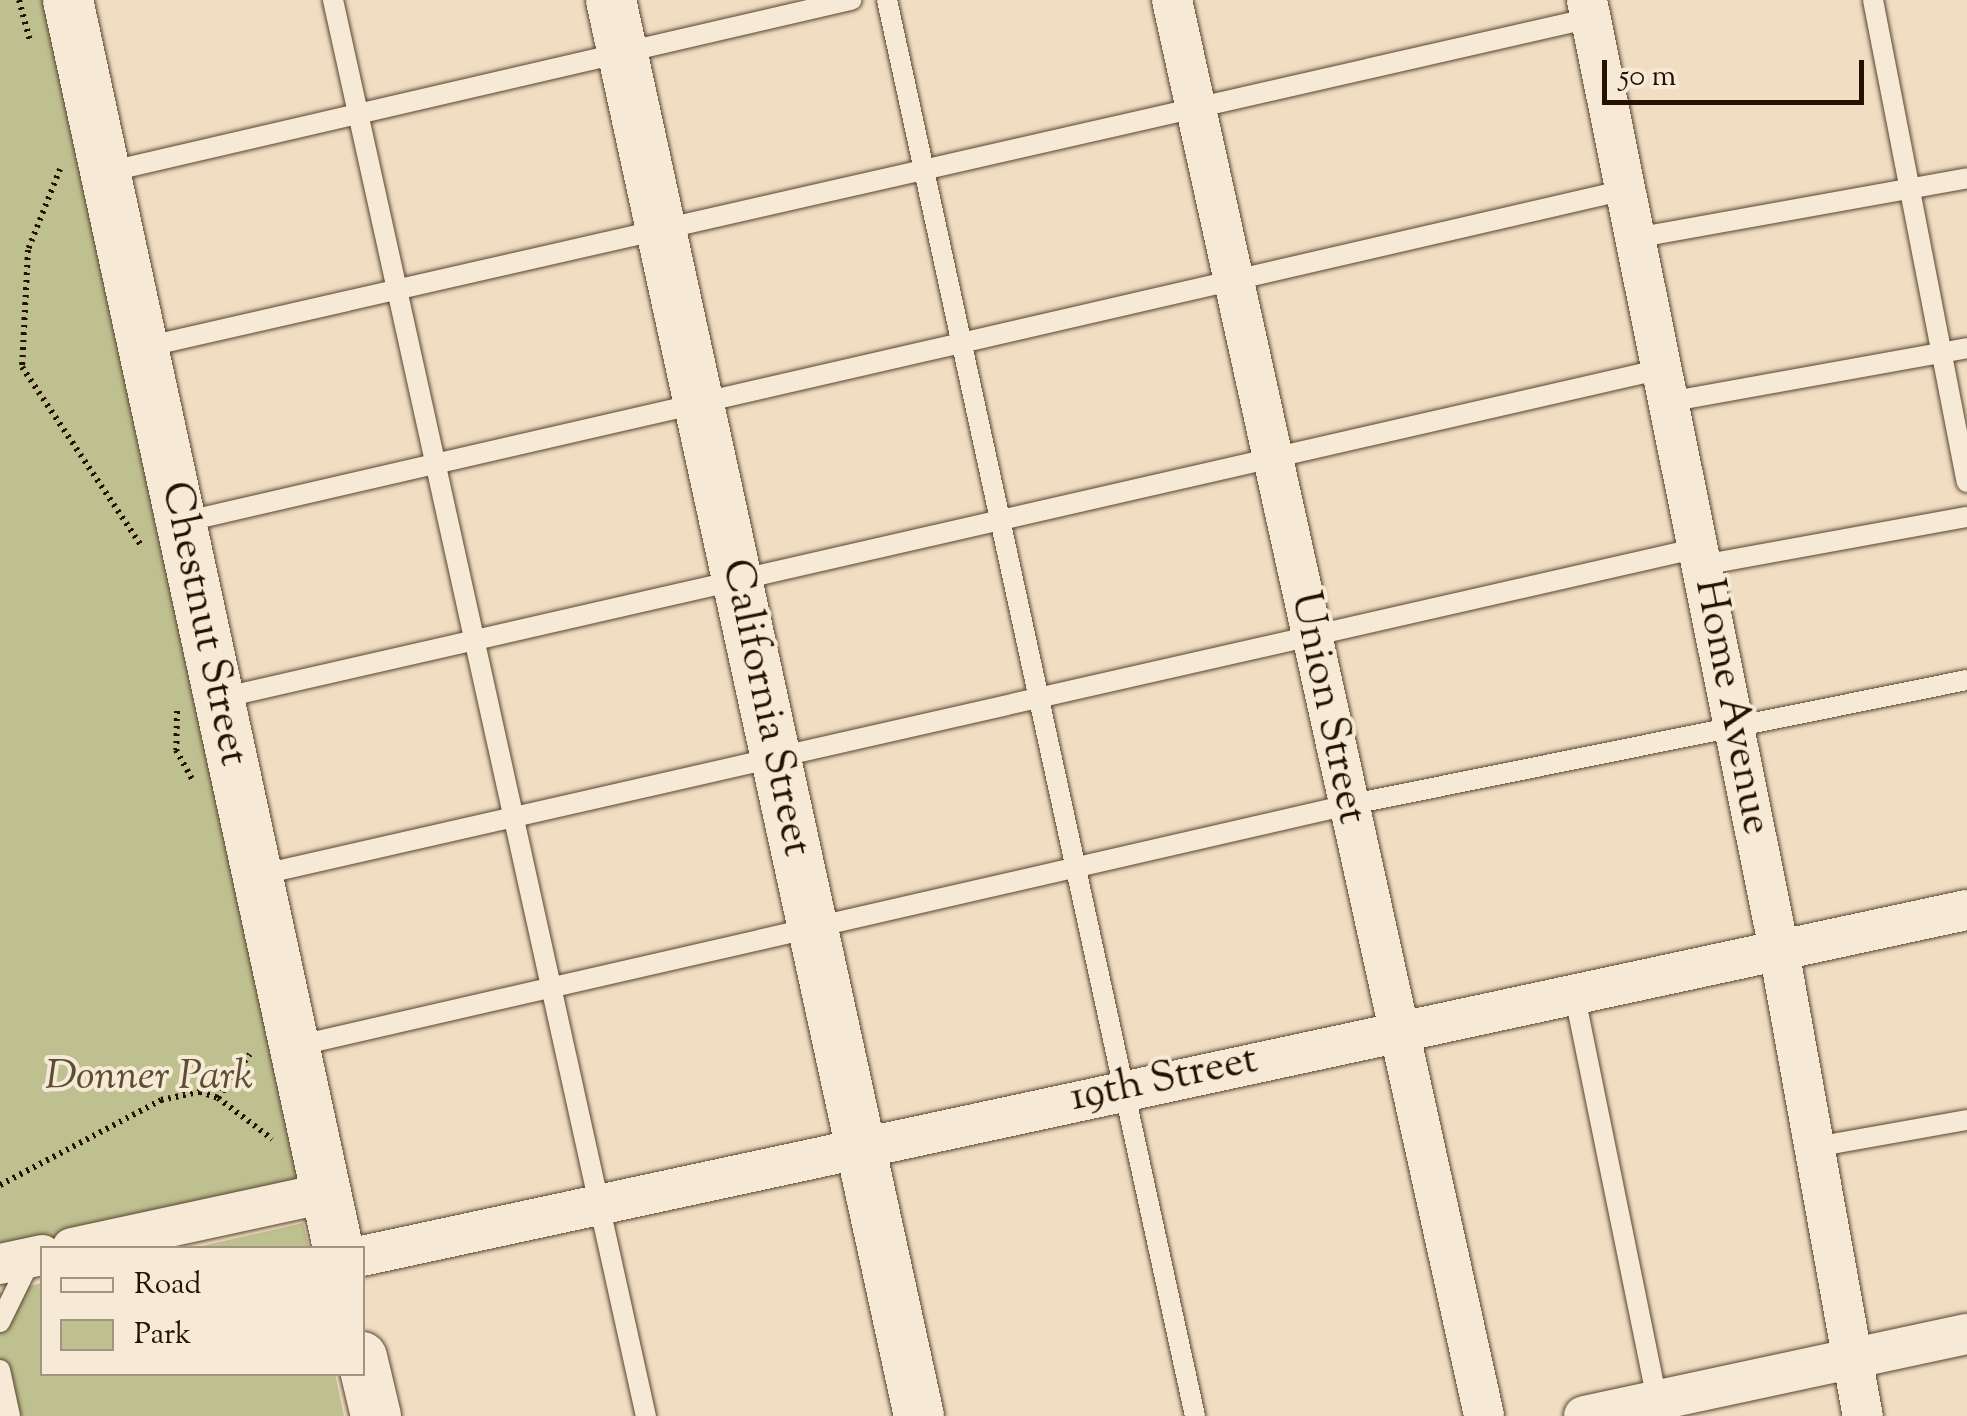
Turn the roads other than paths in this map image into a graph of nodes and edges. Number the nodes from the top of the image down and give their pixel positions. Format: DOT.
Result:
graph roads {
  1 [pos="68,0"];
  2 [pos="333,0"];
  3 [pos="611,0"];
  4 [pos="852,0"];
  5 [pos="887,0"];
  6 [pos="1172,0"];
  7 [pos="1874,0"];
  8 [pos="1589,9"];
  9 [pos="622,51"];
  10 [pos="1196,106"];
  11 [pos="357,110"];
  12 [pos="924,168"];
  13 [pos="105,172"];
  14 [pos="1967,178"];
  15 [pos="1910,188"];
  16 [pos="1626,190"];
  17 [pos="660,228"];
  18 [pos="1636,238"];
  19 [pos="1234,280"];
  20 [pos="397,290"];
  21 [pos="963,343"];
  22 [pos="143,348"];
  23 [pos="1967,348"];
  24 [pos="1942,352"];
  25 [pos="1665,386"];
  26 [pos="700,407"];
  27 [pos="1272,454"];
  28 [pos="435,464"];
  29 [pos="1967,482"];
  30 [pos="1000,514"];
  31 [pos="1967,517"];
  32 [pos="163,539"];
  33 [pos="1700,557"];
  34 [pos="736,577"];
  35 [pos="1310,632"];
  36 [pos="473,640"];
  37 [pos="1967,680"];
  38 [pos="1040,692"];
  39 [pos="198,698"];
  40 [pos="1734,722"];
  41 [pos="776,758"];
  42 [pos="1348,805"];
  43 [pos="512,819"];
  44 [pos="1080,871"];
  45 [pos="257,876"];
  46 [pos="1967,910"];
  47 [pos="814,932"];
  48 [pos="1778,944"];
  49 [pos="550,990"];
  50 [pos="1573,990"];
  51 [pos="1397,1028"];
  52 [pos="272,1040"];
  53 [pos="1128,1088"];
  54 [pos="1967,1120"];
  55 [pos="860,1147"];
  56 [pos="1815,1147"];
  57 [pos="309,1196"];
  58 [pos="598,1205"];
  59 [pos="81,1246"];
  60 [pos="337,1246"];
  61 [pos="365,1255"];
  62 [pos="25,1259"];
  63 [pos="0,1322"];
  64 [pos="1967,1334"];
  65 [pos="1851,1355"];
  66 [pos="0,1370"];
  67 [pos="365,1370"];
  68 [pos="1657,1399"];
  69 [pos="10,1416"];
  70 [pos="376,1416"];
  71 [pos="646,1416"];
  72 [pos="920,1416"];
  73 [pos="1195,1416"];
  74 [pos="1484,1416"];
  75 [pos="1584,1416"];
  76 [pos="1863,1416"];
  1 -- 13 [label="street, Chestnut Street"];
  2 -- 11 [label="lane"];
  3 -- 9 [label="street, California Street"];
  4 -- 9 [label="lane"];
  5 -- 12 [label="lane"];
  6 -- 10 [label="street, Union Street"];
  7 -- 15 [label="lane"];
  8 -- 10 [label="lane"];
  8 -- 16 [label="street, Home Avenue"];
  9 -- 11 [label="lane"];
  9 -- 17 [label="street, California Street"];
  10 -- 12 [label="lane"];
  10 -- 19 [label="street, Union Street"];
  11 -- 13 [label="lane"];
  11 -- 20 [label="lane"];
  12 -- 17 [label="lane"];
  12 -- 21 [label="lane"];
  13 -- 22 [label="street, Chestnut Street"];
  14 -- 15 [label="lane"];
  15 -- 18 [label="lane"];
  15 -- 24 [label="lane"];
  16 -- 18 [label="street, Home Avenue"];
  16 -- 19 [label="lane"];
  17 -- 20 [label="lane"];
  17 -- 26 [label="street, California Street"];
  18 -- 25 [label="street, Home Avenue"];
  19 -- 21 [label="lane"];
  19 -- 27 [label="street, Union Street"];
  20 -- 22 [label="lane"];
  20 -- 28 [label="lane"];
  21 -- 26 [label="lane"];
  21 -- 30 [label="lane"];
  22 -- 32 [label="street, Chestnut Street"];
  23 -- 24 [label="lane"];
  24 -- 25 [label="lane"];
  24 -- 29 [label="lane"];
  25 -- 27 [label="lane"];
  25 -- 33 [label="street, Home Avenue"];
  26 -- 28 [label="lane"];
  26 -- 34 [label="street, California Street"];
  27 -- 30 [label="lane"];
  27 -- 35 [label="street, Union Street"];
  28 -- 32 [label="lane"];
  28 -- 36 [label="lane"];
  30 -- 34 [label="lane"];
  30 -- 38 [label="lane"];
  31 -- 33 [label="lane"];
  32 -- 39 [label="street, Chestnut Street"];
  33 -- 35 [label="lane"];
  33 -- 40 [label="street, Home Avenue"];
  34 -- 36 [label="lane"];
  34 -- 41 [label="street, California Street"];
  35 -- 38 [label="lane"];
  35 -- 42 [label="street, Union Street"];
  36 -- 39 [label="lane"];
  36 -- 43 [label="lane"];
  37 -- 40 [label="lane"];
  38 -- 41 [label="lane"];
  38 -- 44 [label="lane"];
  39 -- 45 [label="street, Chestnut Street"];
  40 -- 42 [label="lane"];
  40 -- 48 [label="street, Home Avenue"];
  41 -- 43 [label="lane"];
  41 -- 47 [label="street, California Street"];
  42 -- 44 [label="lane"];
  42 -- 51 [label="street, Union Street"];
  43 -- 45 [label="lane"];
  43 -- 49 [label="lane"];
  44 -- 47 [label="lane"];
  44 -- 53 [label="lane"];
  45 -- 52 [label="street, Chestnut Street"];
  46 -- 48 [label="street, 19th Street"];
  47 -- 49 [label="lane"];
  47 -- 55 [label="street, California Street"];
  48 -- 50 [label="street, 19th Street"];
  48 -- 56 [label="street, Home Avenue"];
  49 -- 52 [label="lane"];
  49 -- 58 [label="lane"];
  50 -- 51 [label="street, 19th Street"];
  50 -- 68 [label="lane"];
  51 -- 53 [label="street, 19th Street"];
  51 -- 74 [label="street, Union Street"];
  52 -- 57 [label="street, Chestnut Street"];
  53 -- 55 [label="street, 19th Street"];
  53 -- 73 [label="lane"];
  54 -- 56 [label="lane"];
  55 -- 58 [label="street, 19th Street"];
  55 -- 72 [label="street, California Street"];
  56 -- 65 [label="street, Home Avenue"];
  57 -- 59 [label="street"];
  57 -- 60 [label="street, Chestnut Street"];
  58 -- 61 [label="street, 19th Street"];
  58 -- 71 [label="lane"];
  62 -- 63 [label="lane"];
  64 -- 65 [label="street"];
  65 -- 68 [label="street"];
  65 -- 76 [label="street, Home Avenue"];
  66 -- 69 [label="lane"];
  67 -- 70 [label="street"];
  68 -- 75 [label="street"];
}
